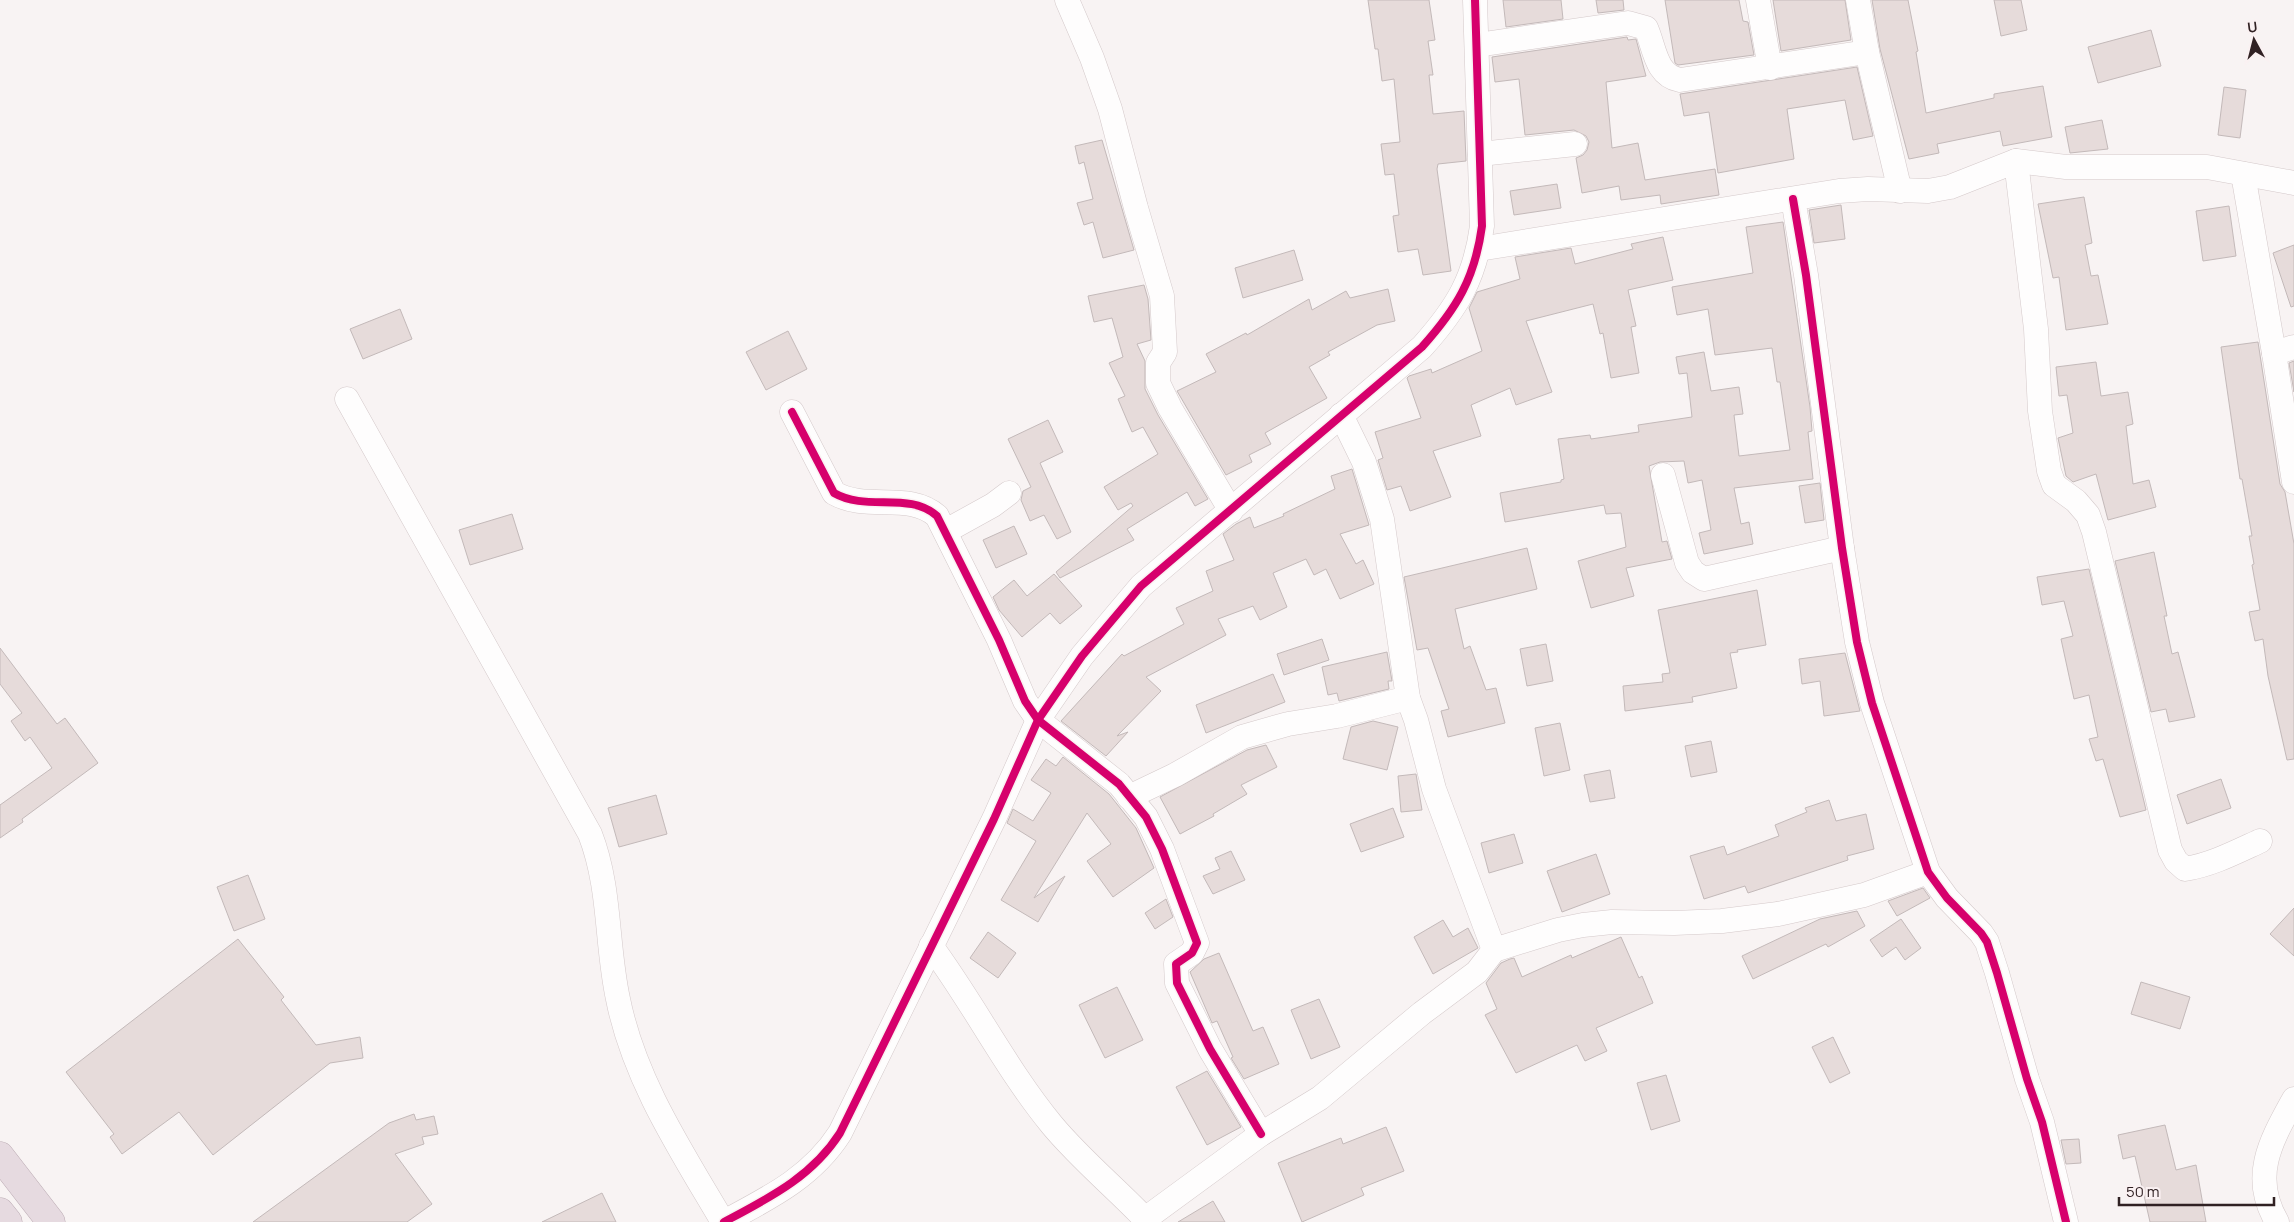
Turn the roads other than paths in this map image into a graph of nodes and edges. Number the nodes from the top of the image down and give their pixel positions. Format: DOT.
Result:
graph roads {
  1 [pos="1067,0"];
  2 [pos="1476,0"];
  3 [pos="1758,0"];
  4 [pos="1858,0"];
  5 [pos="1477,45"];
  6 [pos="1867,52"];
  7 [pos="1770,68"];
  8 [pos="1575,144"];
  9 [pos="1480,154"];
  10 [pos="2016,161"];
  11 [pos="2243,174"];
  12 [pos="2294,183"];
  13 [pos="1900,191"];
  14 [pos="1793,199"];
  15 [pos="1479,250"];
  16 [pos="2284,350"];
  17 [pos="347,399"];
  18 [pos="792,412"];
  19 [pos="1341,415"];
  20 [pos="1663,474"];
  21 [pos="2294,482"];
  22 [pos="1009,493"];
  23 [pos="1231,511"];
  24 [pos="946,531"];
  25 [pos="1842,548"];
  26 [pos="1408,698"];
  27 [pos="1038,720"];
  28 [pos="1129,797"];
  29 [pos="2260,841"];
  30 [pos="1928,872"];
  31 [pos="930,946"];
  32 [pos="1494,950"];
  33 [pos="2294,1099"];
  34 [pos="1261,1134"];
  35 [pos="0,1156"];
  36 [pos="0,1212"];
  37 [pos="1146,1220"];
  38 [pos="8,1222"];
  39 [pos="51,1222"];
  40 [pos="723,1222"];
  41 [pos="2066,1222"];
  42 [pos="2277,1222"];
  1 -- 23 [label="street"];
  2 -- 5 [label="street"];
  3 -- 7 [label="street"];
  4 -- 6 [label="street"];
  5 -- 7 [label="street"];
  5 -- 9 [label="street"];
  6 -- 7 [label="street"];
  6 -- 13 [label="street"];
  8 -- 9 [label="street"];
  9 -- 15 [label="street"];
  10 -- 11 [label="street"];
  10 -- 13 [label="street"];
  10 -- 29 [label="street"];
  11 -- 12 [label="street"];
  11 -- 16 [label="street"];
  13 -- 14 [label="street"];
  14 -- 15 [label="street"];
  14 -- 25 [label="street"];
  15 -- 19 [label="street"];
  16 -- 21 [label="street"];
  17 -- 40 [label="street"];
  18 -- 24 [label="street"];
  19 -- 23 [label="street"];
  19 -- 26 [label="street"];
  20 -- 25 [label="street"];
  22 -- 24 [label="street"];
  23 -- 27 [label="street"];
  24 -- 27 [label="street"];
  25 -- 30 [label="street"];
  26 -- 28 [label="street"];
  26 -- 32 [label="street"];
  27 -- 28 [label="street"];
  27 -- 31 [label="street"];
  28 -- 34 [label="street"];
  30 -- 32 [label="street"];
  30 -- 41 [label="street"];
  31 -- 37 [label="street"];
  31 -- 40 [label="street"];
  32 -- 34 [label="street"];
  33 -- 42 [label="street"];
  34 -- 37 [label="street"];
  35 -- 39 [label="highway"];
  36 -- 38 [label="highway"];
}
